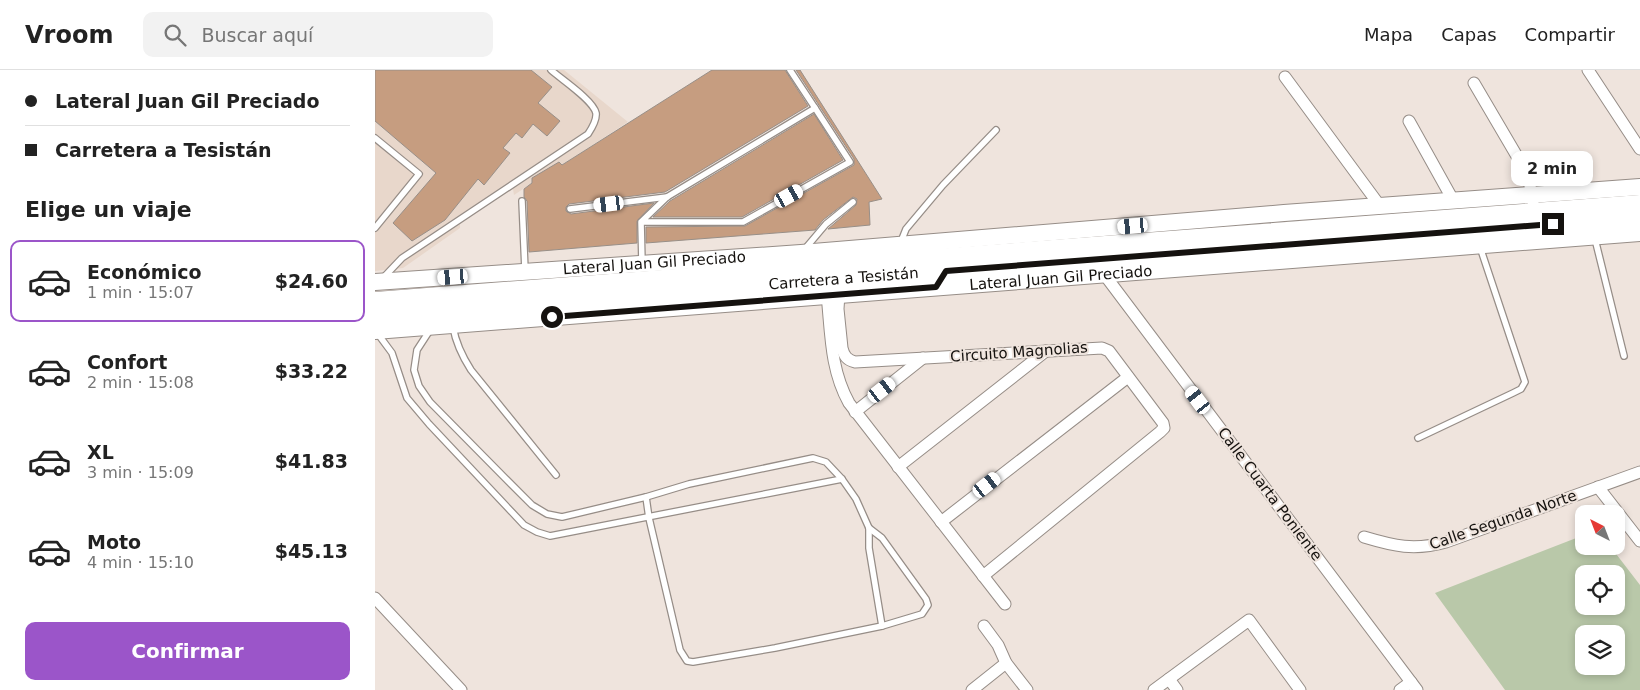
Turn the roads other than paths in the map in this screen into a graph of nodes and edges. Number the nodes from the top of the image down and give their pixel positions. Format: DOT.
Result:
graph roads {
  1 [pos="551,70"];
  2 [pos="790,70"];
  3 [pos="1588,70"];
  4 [pos="1285,76"];
  5 [pos="1474,83"];
  6 [pos="815,108"];
  7 [pos="1409,121"];
  8 [pos="996,130"];
  9 [pos="375,138"];
  10 [pos="1640,149"];
  11 [pos="1640,188"];
  12 [pos="1533,195"];
  13 [pos="667,197"];
  14 [pos="1453,200"];
  15 [pos="522,201"];
  16 [pos="853,202"];
  17 [pos="1640,204"];
  18 [pos="1380,206"];
  19 [pos="570,209"];
  20 [pos="1640,217"];
  21 [pos="641,222"];
  22 [pos="1535,227"];
  23 [pos="375,228"];
  24 [pos="1640,233"];
  25 [pos="1595,237"];
  26 [pos="981,239"];
  27 [pos="933,243"];
  28 [pos="1479,245"];
  29 [pos="900,246"];
  30 [pos="801,253"];
  31 [pos="973,262"];
  32 [pos="642,263"];
  33 [pos="945,264"];
  34 [pos="526,272"];
  35 [pos="1103,274"];
  36 [pos="377,282"];
  37 [pos="984,284"];
  38 [pos="936,287"];
  39 [pos="833,294"];
  40 [pos="375,301"];
  41 [pos="375,315"];
  42 [pos="453,325"];
  43 [pos="432,326"];
  44 [pos="375,331"];
  45 [pos="1047,350"];
  46 [pos="1624,356"];
  47 [pos="923,358"];
  48 [pos="1128,377"];
  49 [pos="855,412"];
  50 [pos="1418,438"];
  51 [pos="898,467"];
  52 [pos="1640,472"];
  53 [pos="556,475"];
  54 [pos="842,480"];
  55 [pos="1598,487"];
  56 [pos="645,497"];
  57 [pos="649,518"];
  58 [pos="941,522"];
  59 [pos="869,528"];
  60 [pos="1364,537"];
  61 [pos="1640,541"];
  62 [pos="983,576"];
  63 [pos="375,598"];
  64 [pos="1005,604"];
  65 [pos="882,626"];
  66 [pos="984,626"];
  67 [pos="1007,663"];
  68 [pos="1169,679"];
  69 [pos="1414,686"];
  70 [pos="461,690"];
  71 [pos="972,690"];
  72 [pos="1027,690"];
  73 [pos="1154,690"];
  74 [pos="1177,690"];
  75 [pos="1300,690"];
  76 [pos="1400,690"];
  1 -- 36 [label="lane"];
  2 -- 6 [label="lane"];
  3 -- 10 [label="street"];
  4 -- 18 [label="street"];
  5 -- 12 [label="street"];
  6 -- 13 [label="lane"];
  6 -- 21 [label="lane"];
  7 -- 14 [label="street"];
  8 -- 29 [label="lane"];
  9 -- 23 [label="lane"];
  11 -- 12 [label="main road, Lateral Juan Gil Preciado"];
  12 -- 14 [label="main road, Lateral Juan Gil Preciado"];
  12 -- 22 [label="street"];
  13 -- 19 [label="lane"];
  13 -- 21 [label="lane"];
  14 -- 18 [label="main road, Lateral Juan Gil Preciado"];
  15 -- 34 [label="lane"];
  16 -- 30 [label="lane"];
  17 -- 22 [label="main road, Carretera a Tesistán"];
  18 -- 26 [label="main road, Lateral Juan Gil Preciado"];
  20 -- 22 [label="main road, Carretera a Tesistán"];
  21 -- 32 [label="lane"];
  22 -- 25 [label="main road, Lateral Juan Gil Preciado"];
  22 -- 28 [label="main road, Lateral Juan Gil Preciado"];
  22 -- 31 [label="main road, Carretera a Tesistán"];
  24 -- 25 [label="main road, Lateral Juan Gil Preciado"];
  25 -- 46 [label="lane"];
  26 -- 27 [label="main road, Lateral Juan Gil Preciado"];
  26 -- 31 [label="main road"];
  27 -- 29 [label="main road, Lateral Juan Gil Preciado"];
  27 -- 33 [label="main road"];
  28 -- 35 [label="main road, Lateral Juan Gil Preciado"];
  28 -- 50 [label="lane"];
  29 -- 30 [label="main road, Lateral Juan Gil Preciado"];
  30 -- 32 [label="main road, Lateral Juan Gil Preciado"];
  31 -- 33 [label="main road, Carretera a Tesistán"];
  31 -- 37 [label="main road"];
  32 -- 34 [label="main road, Lateral Juan Gil Preciado"];
  33 -- 38 [label="main road"];
  33 -- 40 [label="main road, Carretera a Tesistán"];
  33 -- 41 [label="main road, Carretera a Tesistán"];
  34 -- 36 [label="main road, Lateral Juan Gil Preciado"];
  35 -- 37 [label="main road, Lateral Juan Gil Preciado"];
  35 -- 69 [label="street, Calle Cuarta Poniente"];
  37 -- 38 [label="main road, Lateral Juan Gil Preciado"];
  38 -- 39 [label="main road, Lateral Juan Gil Preciado"];
  39 -- 42 [label="main road, Lateral Juan Gil Preciado"];
  39 -- 47 [label="street, Circuito Magnolias"];
  39 -- 49 [label="street"];
  42 -- 43 [label="main road, Lateral Juan Gil Preciado"];
  42 -- 53 [label="lane"];
  43 -- 44 [label="main road, Lateral Juan Gil Preciado"];
  43 -- 56 [label="lane"];
  44 -- 57 [label="lane"];
  45 -- 47 [label="street, Circuito Magnolias"];
  45 -- 48 [label="street, Circuito Magnolias"];
  45 -- 51 [label="street"];
  47 -- 49 [label="street"];
  48 -- 58 [label="street"];
  48 -- 62 [label="street, Circuito Magnolias"];
  49 -- 51 [label="street"];
  51 -- 58 [label="street"];
  52 -- 55 [label="street, Calle Segunda Norte"];
  54 -- 56 [label="lane"];
  54 -- 57 [label="lane"];
  54 -- 59 [label="lane"];
  55 -- 60 [label="street, Calle Segunda Norte"];
  55 -- 61 [label="street"];
  56 -- 57 [label="lane"];
  57 -- 65 [label="lane"];
  58 -- 62 [label="street"];
  59 -- 65 [label="lane"];
  59 -- 65 [label="lane"];
  62 -- 64 [label="street"];
  63 -- 70 [label="street"];
  66 -- 67 [label="street"];
  67 -- 71 [label="street"];
  67 -- 72 [label="street"];
  68 -- 73 [label="street"];
  68 -- 74 [label="street"];
  68 -- 75 [label="street"];
  69 -- 76 [label="street"];
}
